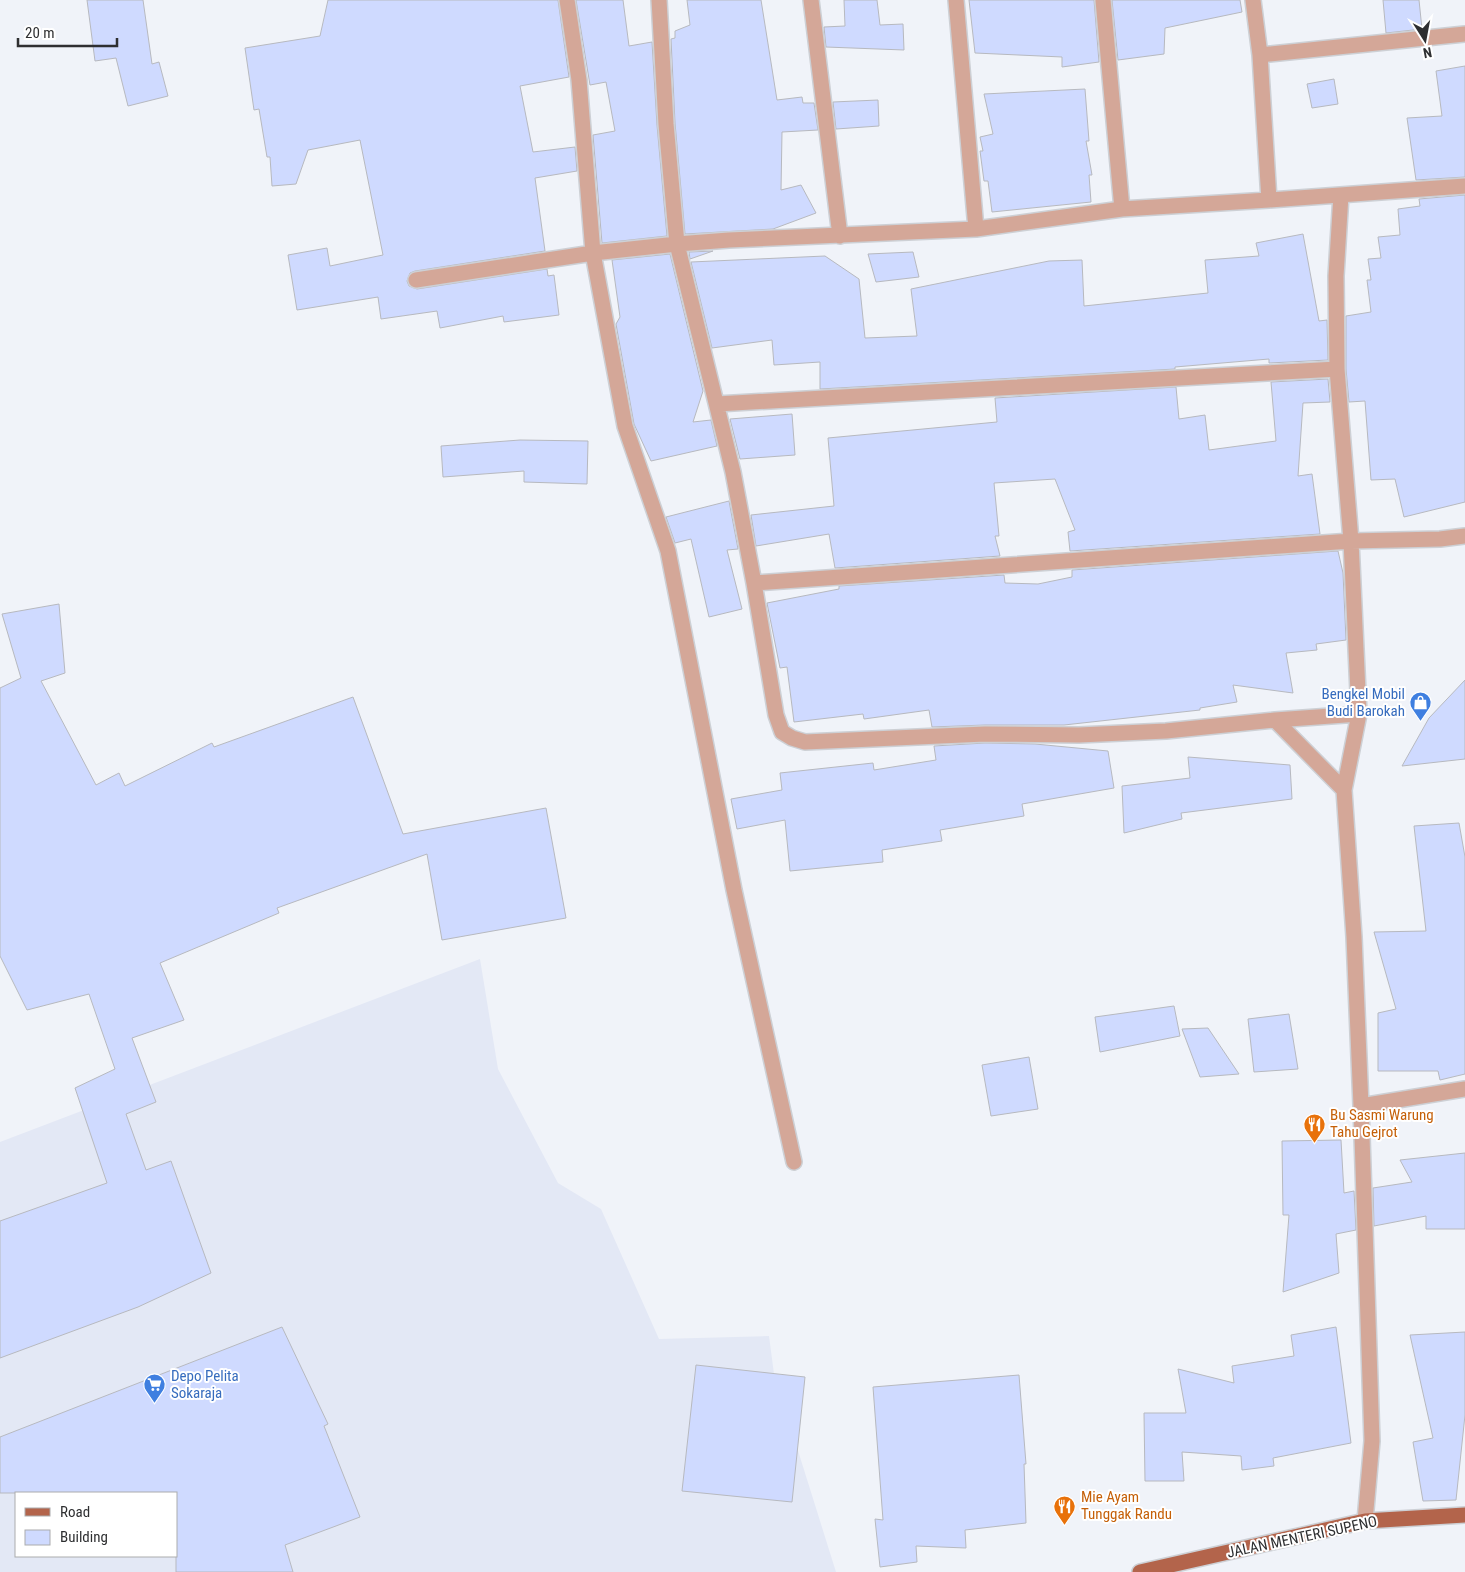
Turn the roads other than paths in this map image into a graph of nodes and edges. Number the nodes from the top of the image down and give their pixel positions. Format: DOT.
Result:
graph roads {
  1 [pos="567,0"];
  2 [pos="659,0"];
  3 [pos="811,0"];
  4 [pos="956,0"];
  5 [pos="1103,0"];
  6 [pos="1253,0"];
  7 [pos="1465,34"];
  8 [pos="1260,55"];
  9 [pos="1465,186"];
  10 [pos="1341,195"];
  11 [pos="1270,200"];
  12 [pos="1122,209"];
  13 [pos="976,229"];
  14 [pos="840,236"];
  15 [pos="677,244"];
  16 [pos="593,253"];
  17 [pos="416,280"];
  18 [pos="1338,369"];
  19 [pos="717,404"];
  20 [pos="1465,536"];
  21 [pos="1351,541"];
  22 [pos="754,583"];
  23 [pos="1359,714"];
  24 [pos="1276,720"];
  25 [pos="1344,790"];
  26 [pos="1465,1088"];
  27 [pos="1360,1106"];
  28 [pos="794,1162"];
  29 [pos="1465,1515"];
  30 [pos="1365,1521"];
  31 [pos="1140,1572"];
  1 -- 16 [label="street"];
  2 -- 15 [label="street"];
  3 -- 14 [label="street"];
  4 -- 13 [label="street"];
  5 -- 12 [label="street"];
  6 -- 8 [label="street"];
  7 -- 8 [label="street"];
  8 -- 11 [label="street"];
  9 -- 10 [label="street"];
  10 -- 11 [label="street"];
  10 -- 18 [label="street"];
  11 -- 12 [label="street"];
  12 -- 13 [label="street"];
  13 -- 14 [label="street"];
  14 -- 15 [label="street"];
  15 -- 16 [label="street"];
  15 -- 19 [label="street"];
  16 -- 17 [label="street"];
  16 -- 28 [label="street"];
  18 -- 19 [label="street"];
  18 -- 21 [label="street"];
  19 -- 22 [label="street"];
  20 -- 21 [label="street"];
  21 -- 22 [label="street"];
  21 -- 23 [label="street"];
  22 -- 24 [label="street"];
  23 -- 24 [label="street"];
  23 -- 25 [label="street"];
  24 -- 25 [label="street"];
  25 -- 27 [label="street"];
  26 -- 27 [label="street"];
  27 -- 30 [label="street"];
  29 -- 30 [label="main road, JALAN MENTERI SUPENO"];
  30 -- 31 [label="main road, JALAN MENTERI SUPENO"];
}
